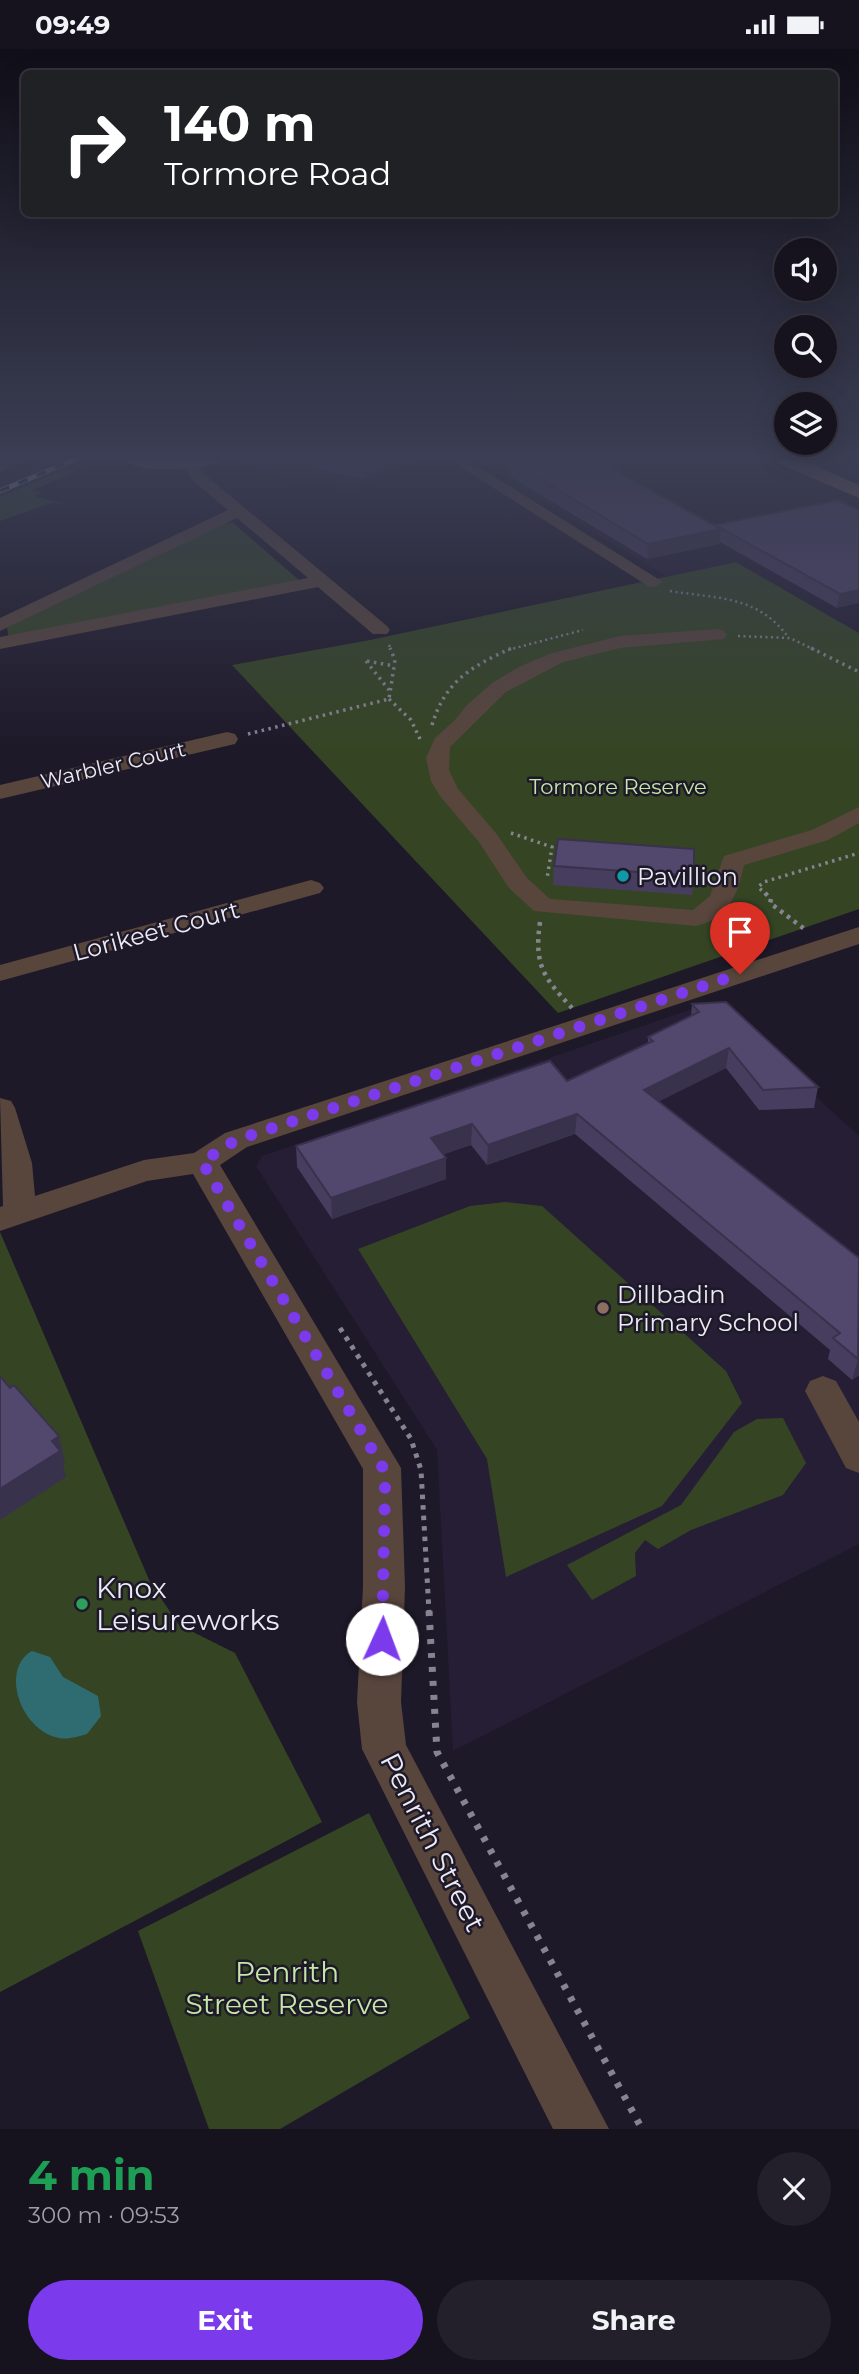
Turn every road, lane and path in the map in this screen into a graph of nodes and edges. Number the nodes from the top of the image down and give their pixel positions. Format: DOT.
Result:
graph roads {
  1 [pos="142,556"];
  2 [pos="292,556"];
  3 [pos="611,556"];
  4 [pos="322,581"];
  5 [pos="658,586"];
  6 [pos="0,625"];
  7 [pos="380,630"];
  8 [pos="717,635"];
  9 [pos="790,638"];
  10 [pos="0,643"];
  11 [pos="394,666"];
  12 [pos="859,672"];
  13 [pos="389,690"];
  14 [pos="388,699"];
  15 [pos="227,739"];
  16 [pos="437,757"];
  17 [pos="0,792"];
  18 [pos="859,814"];
  19 [pos="859,853"];
  20 [pos="312,888"];
  21 [pos="842,942"];
  22 [pos="0,973"];
  23 [pos="0,1108"];
  24 [pos="202,1162"];
  25 [pos="23,1211"];
  26 [pos="340,1328"];
  27 [pos="822,1391"];
  28 [pos="859,1457"];
  29 [pos="582,2129"];
  30 [pos="642,2129"];
  1 -- 6 [label="street"];
  2 -- 4 [label="street"];
  3 -- 5 [label="street"];
  4 -- 7 [label="street"];
  4 -- 10 [label="street"];
  5 -- 9 [label="path"];
  7 -- 11 [label="path"];
  8 -- 9 [label="path"];
  8 -- 16 [label="street"];
  9 -- 12 [label="path"];
  11 -- 13 [label="path"];
  11 -- 13 [label="path"];
  13 -- 14 [label="path"];
  14 -- 15 [label="path"];
  14 -- 16 [label="path"];
  15 -- 17 [label="street, Warbler Court"];
  16 -- 18 [label="street"];
  19 -- 21 [label="path"];
  20 -- 22 [label="street, Lorikeet Court"];
  21 -- 24 [label="street"];
  23 -- 25 [label="street"];
  24 -- 25 [label="street"];
  24 -- 29 [label="street, Penrith Street"];
  26 -- 30 [label="path"];
  27 -- 28 [label="street"];
}
